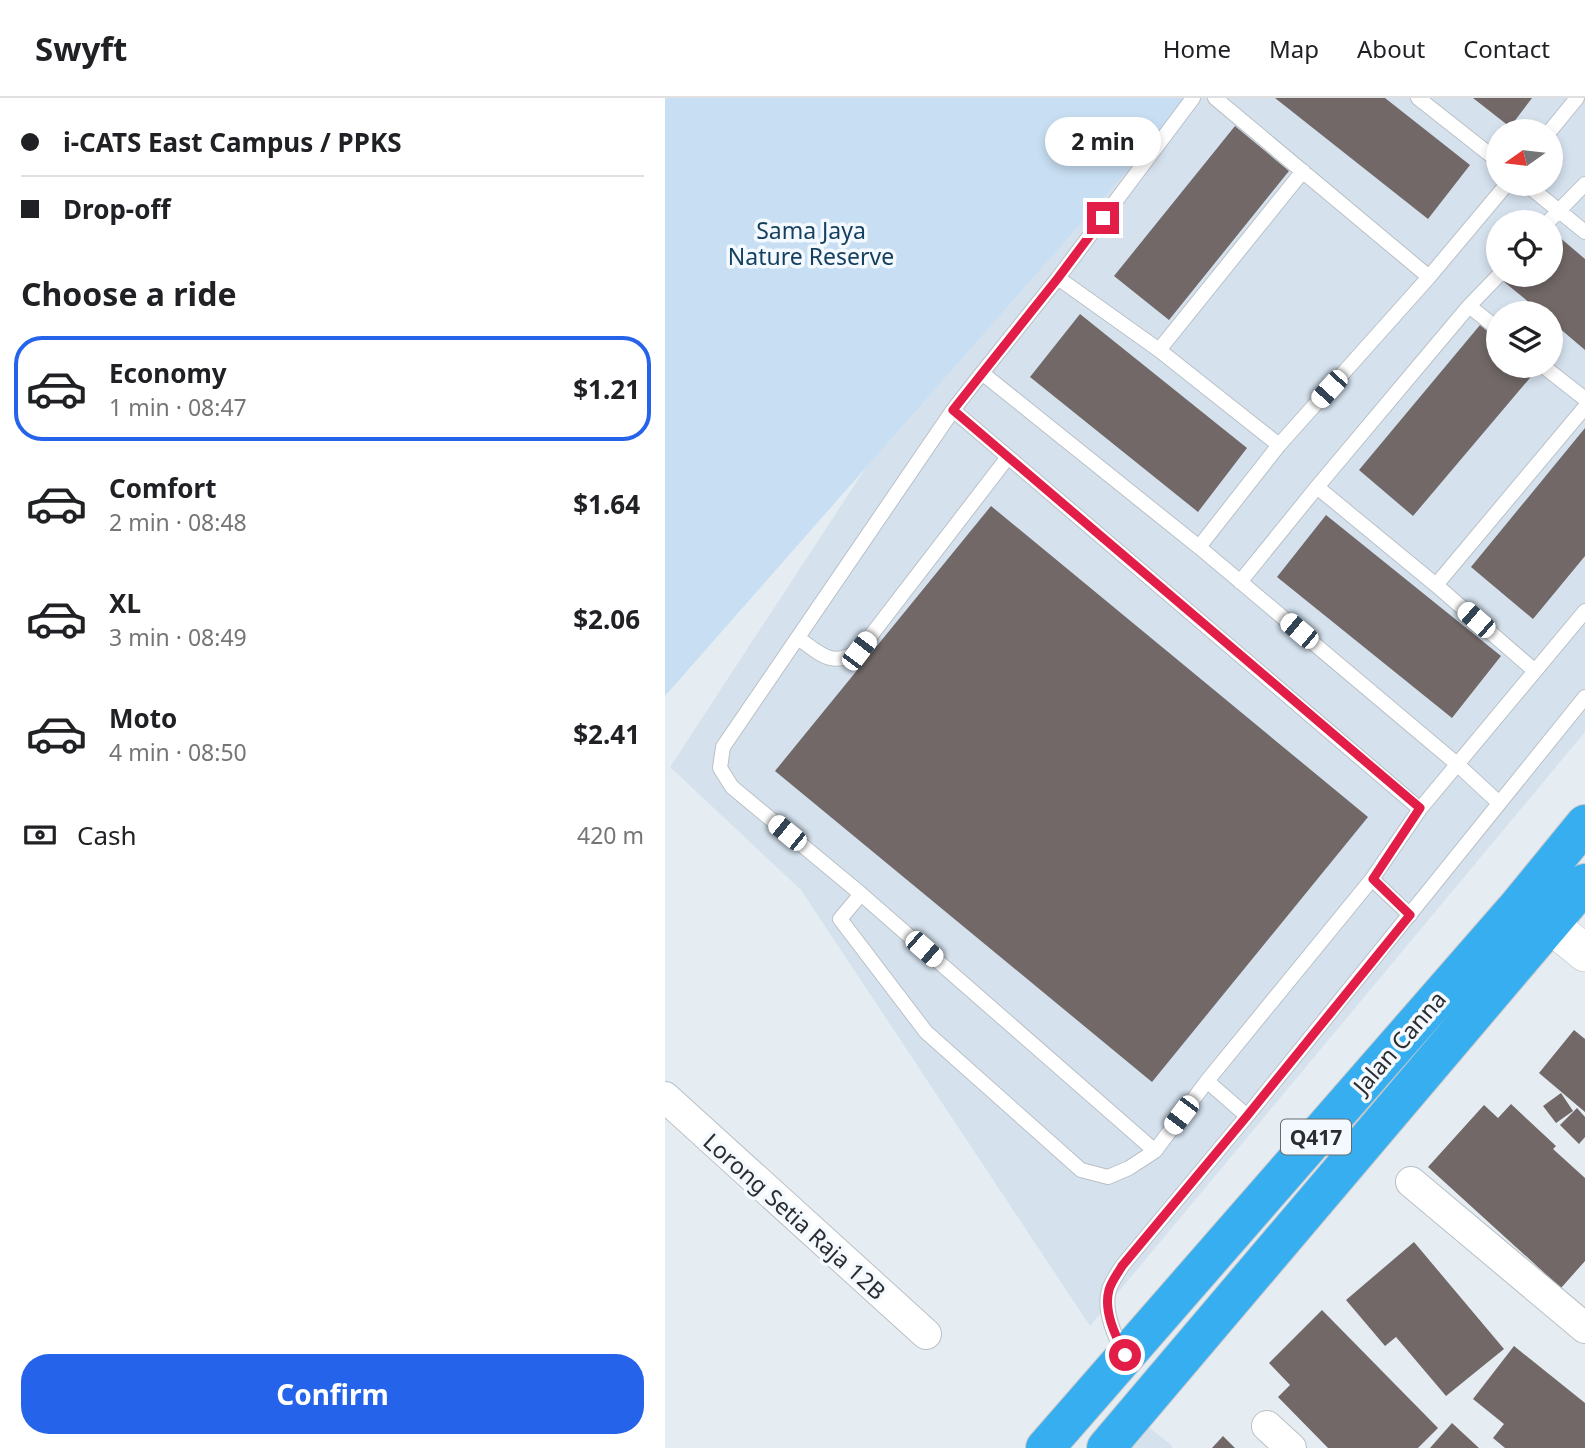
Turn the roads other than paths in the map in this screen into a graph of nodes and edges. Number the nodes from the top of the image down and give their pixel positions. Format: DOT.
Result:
graph roads {
  1 [pos="1193,98"];
  2 [pos="1215,98"];
  3 [pos="1418,98"];
  4 [pos="1577,98"];
  5 [pos="1560,119"];
  6 [pos="1486,152"];
  7 [pos="1303,171"];
  8 [pos="1585,184"];
  9 [pos="1497,196"];
  10 [pos="1541,196"];
  11 [pos="1558,210"];
  12 [pos="1560,210"];
  13 [pos="1563,214"];
  14 [pos="1585,232"];
  15 [pos="1429,277"];
  16 [pos="1058,278"];
  17 [pos="1487,287"];
  18 [pos="1469,306"];
  19 [pos="1486,319"];
  20 [pos="1159,350"];
  21 [pos="982,373"];
  22 [pos="1558,378"];
  23 [pos="1585,399"];
  24 [pos="1585,407"];
  25 [pos="953,410"];
  26 [pos="1279,445"];
  27 [pos="1008,457"];
  28 [pos="1317,487"];
  29 [pos="1199,547"];
  30 [pos="1240,582"];
  31 [pos="1436,585"];
  32 [pos="1585,611"];
  33 [pos="798,638"];
  34 [pos="1535,671"];
  35 [pos="1585,697"];
  36 [pos="1457,764"];
  37 [pos="1499,803"];
  38 [pos="1420,808"];
  39 [pos="1585,824"];
  40 [pos="1373,879"];
  41 [pos="1585,883"];
  42 [pos="861,894"];
  43 [pos="1410,915"];
  44 [pos="1551,925"];
  45 [pos="1585,954"];
  46 [pos="1207,1080"];
  47 [pos="665,1097"];
  48 [pos="1247,1116"];
  49 [pos="1154,1151"];
  50 [pos="1411,1182"];
  51 [pos="1585,1328"];
  52 [pos="926,1335"];
  53 [pos="1125,1355"];
  54 [pos="1267,1426"];
  55 [pos="1045,1448"];
  56 [pos="1106,1448"];
  57 [pos="1291,1448"];
  1 -- 16 [label="lane"];
  2 -- 7 [label="lane"];
  3 -- 6 [label="lane"];
  4 -- 5 [label="lane"];
  7 -- 15 [label="lane"];
  7 -- 20 [label="lane"];
  8 -- 12 [label="lane"];
  9 -- 15 [label="lane"];
  10 -- 11 [label="lane"];
  13 -- 14 [label="lane"];
  15 -- 26 [label="lane"];
  16 -- 20 [label="lane"];
  16 -- 21 [label="lane"];
  17 -- 18 [label="lane"];
  18 -- 19 [label="lane"];
  18 -- 28 [label="lane"];
  20 -- 26 [label="lane"];
  21 -- 25 [label="lane"];
  21 -- 29 [label="lane"];
  22 -- 23 [label="lane"];
  24 -- 31 [label="lane"];
  25 -- 27 [label="lane"];
  25 -- 33 [label="lane"];
  26 -- 29 [label="lane"];
  27 -- 33 [label="lane"];
  27 -- 38 [label="lane"];
  28 -- 30 [label="lane"];
  28 -- 31 [label="lane"];
  29 -- 30 [label="lane"];
  30 -- 36 [label="lane"];
  31 -- 34 [label="lane"];
  32 -- 34 [label="lane"];
  33 -- 42 [label="lane"];
  34 -- 36 [label="lane"];
  35 -- 37 [label="lane"];
  36 -- 37 [label="lane"];
  36 -- 38 [label="lane"];
  37 -- 43 [label="lane"];
  38 -- 40 [label="lane"];
  39 -- 53 [label="highway, Jalan Canna / Q417"];
  40 -- 43 [label="lane"];
  40 -- 46 [label="lane"];
  41 -- 44 [label="highway, Jalan Canna / Q417"];
  42 -- 49 [label="lane"];
  42 -- 49 [label="lane"];
  43 -- 48 [label="lane"];
  44 -- 45 [label="street"];
  44 -- 56 [label="highway, Jalan Canna / Q417"];
  46 -- 48 [label="lane"];
  46 -- 49 [label="lane"];
  47 -- 52 [label="street, Lorong Setia Raja 12B"];
  48 -- 53 [label="lane"];
  50 -- 51 [label="street"];
  53 -- 55 [label="highway, Jalan Canna / Q417"];
  54 -- 57 [label="street"];
}
